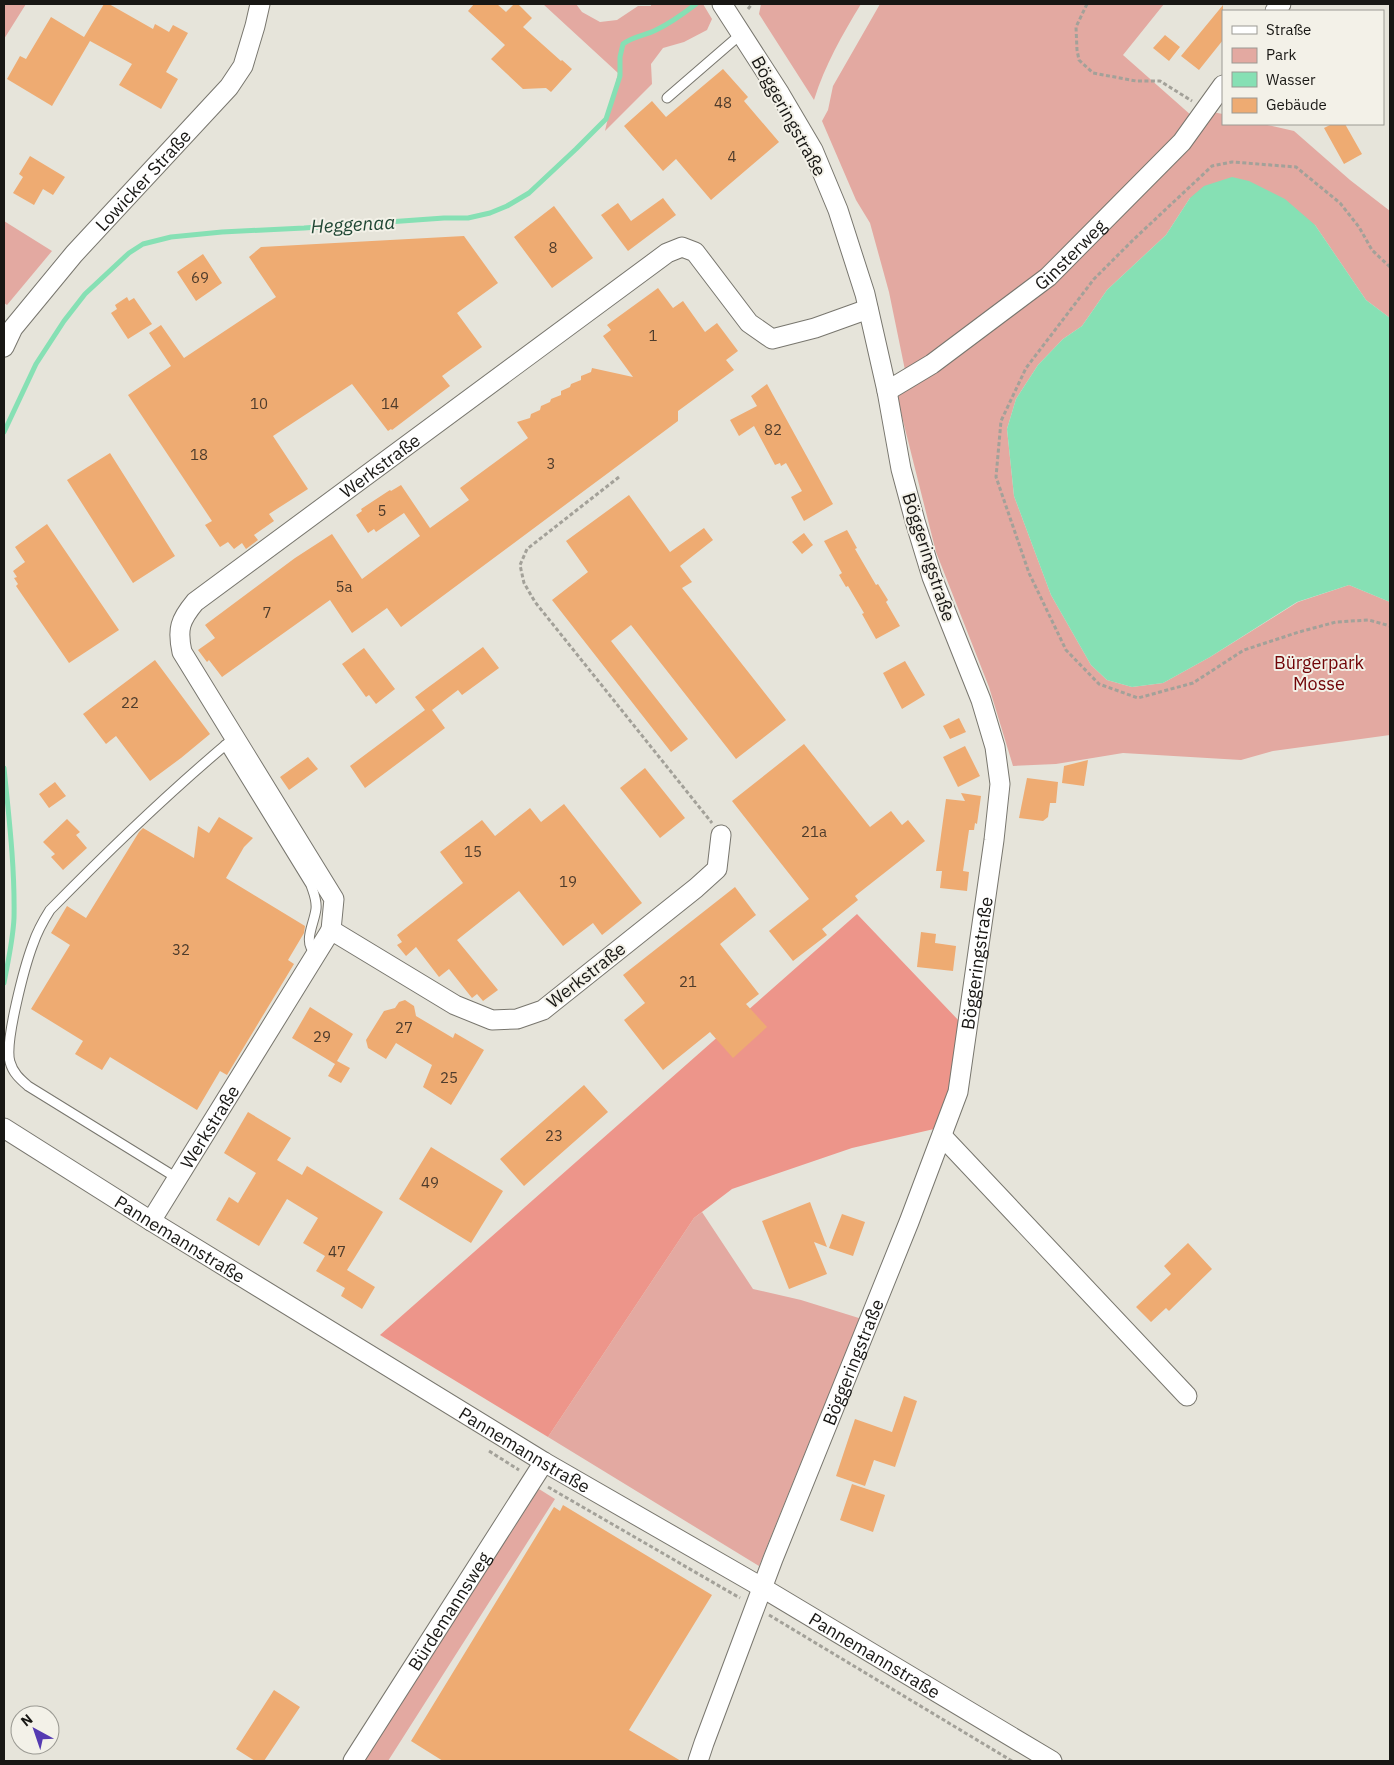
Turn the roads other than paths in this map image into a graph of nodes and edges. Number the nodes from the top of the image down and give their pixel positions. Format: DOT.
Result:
graph roads {
  1 [pos="260,4"];
  2 [pos="722,4"];
  3 [pos="741,34"];
  4 [pos="1222,86"];
  5 [pos="667,98"];
  6 [pos="868,308"];
  7 [pos="4,347"];
  8 [pos="887,391"];
  9 [pos="230,741"];
  10 [pos="721,835"];
  11 [pos="331,930"];
  12 [pos="316,954"];
  13 [pos="4,1128"];
  14 [pos="942,1136"];
  15 [pos="177,1178"];
  16 [pos="150,1221"];
  17 [pos="1187,1396"];
  18 [pos="544,1462"];
  19 [pos="763,1588"];
  20 [pos="353,1761"];
  21 [pos="698,1761"];
  22 [pos="1052,1761"];
  1 -- 7 [label="street, Lowicker Straße"];
  2 -- 3 [label="street, Böggeringstraße"];
  3 -- 5 [label="lane"];
  3 -- 6 [label="street, Böggeringstraße"];
  4 -- 8 [label="street, Ginsterweg"];
  6 -- 8 [label="street, Böggeringstraße"];
  6 -- 9 [label="street, Werkstraße"];
  8 -- 14 [label="street, Böggeringstraße"];
  9 -- 11 [label="street, Werkstraße"];
  9 -- 12 [label="lane"];
  9 -- 15 [label="lane"];
  10 -- 11 [label="street, Werkstraße"];
  11 -- 12 [label="street, Werkstraße"];
  12 -- 15 [label="street, Werkstraße"];
  13 -- 16 [label="street, Pannemannstraße"];
  14 -- 17 [label="street"];
  14 -- 19 [label="street, Böggeringstraße"];
  15 -- 16 [label="street, Werkstraße"];
  16 -- 18 [label="street, Pannemannstraße"];
  18 -- 19 [label="street, Pannemannstraße"];
  18 -- 20 [label="street, Bürdemannsweg"];
  19 -- 21 [label="street, Böggeringstraße"];
  19 -- 22 [label="street, Pannemannstraße"];
}
